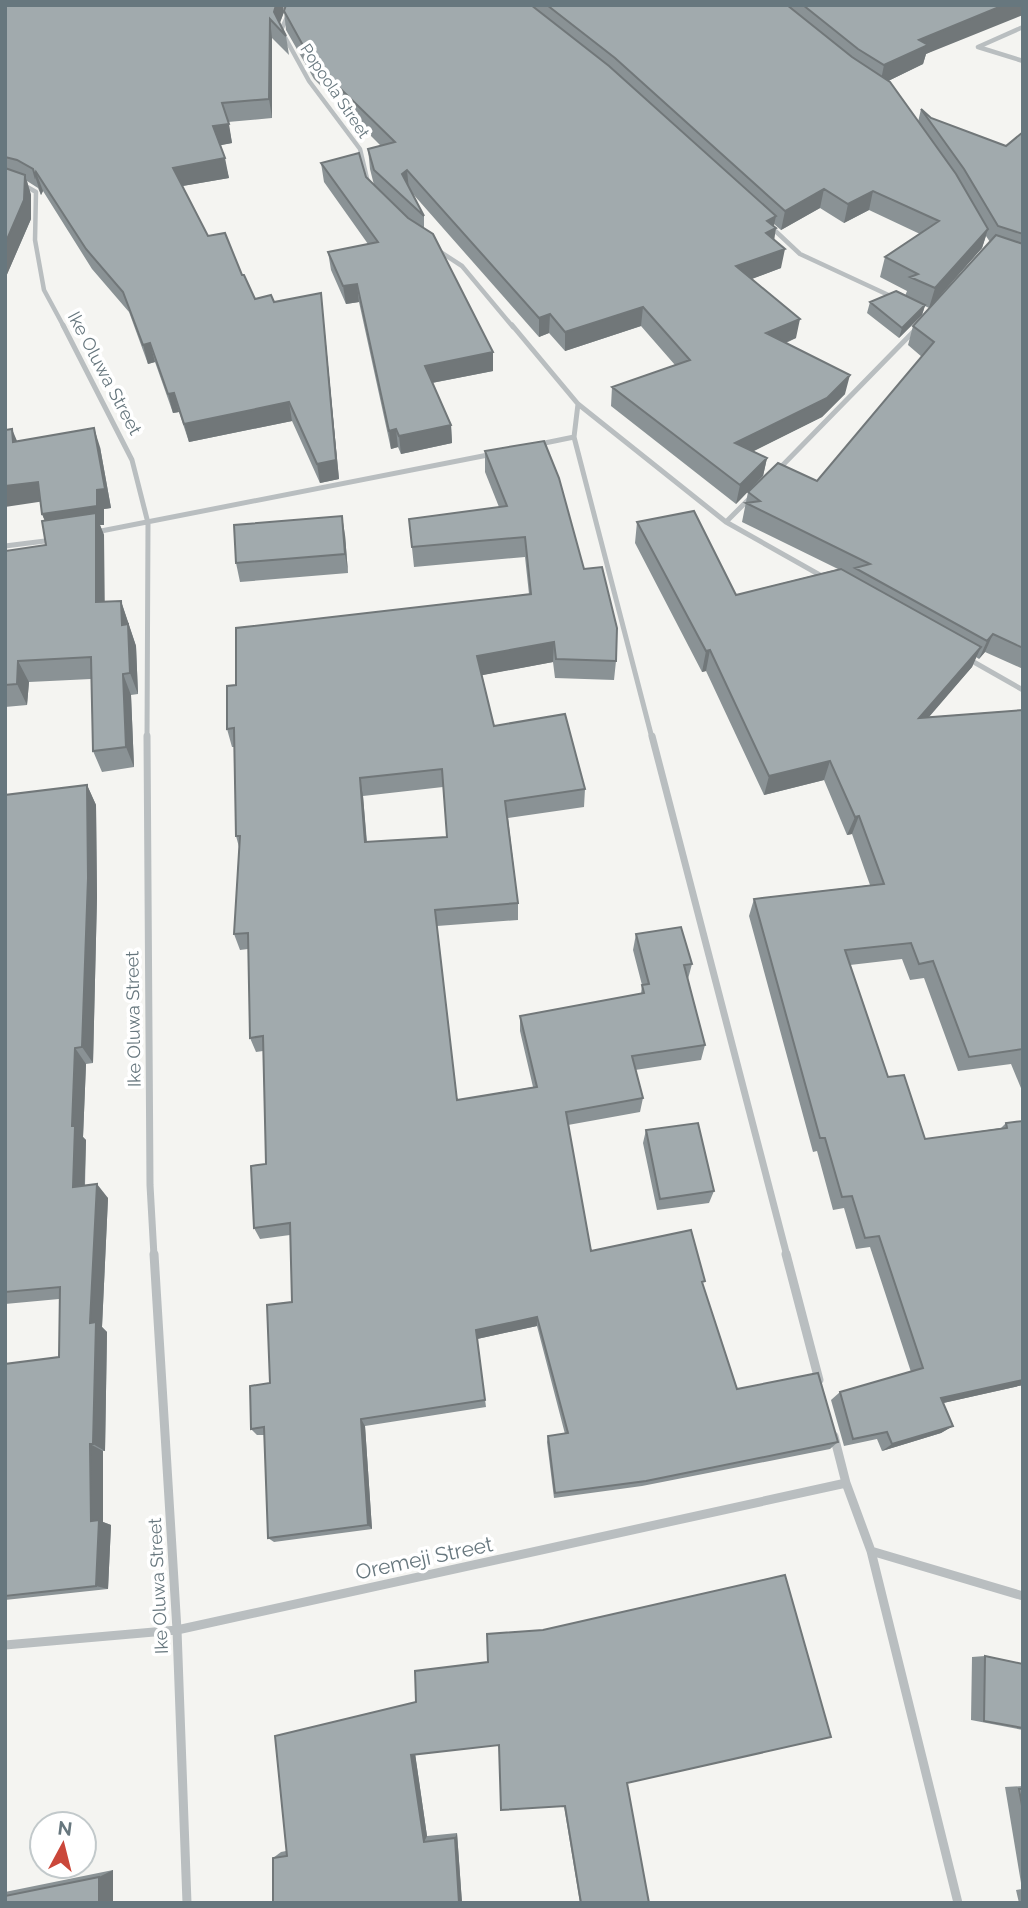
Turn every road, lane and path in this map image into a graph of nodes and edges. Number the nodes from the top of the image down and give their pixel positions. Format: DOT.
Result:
graph roads {
  1 [pos="282,5"];
  2 [pos="303,10"];
  3 [pos="290,11"];
  4 [pos="1023,27"];
  5 [pos="1023,61"];
  6 [pos="5,180"];
  7 [pos="371,192"];
  8 [pos="765,221"];
  9 [pos="432,246"];
  10 [pos="907,303"];
  11 [pos="921,324"];
  12 [pos="578,404"];
  13 [pos="574,437"];
  14 [pos="521,448"];
  15 [pos="495,453"];
  16 [pos="775,473"];
  17 [pos="755,492"];
  18 [pos="726,522"];
  19 [pos="148,523"];
  20 [pos="85,534"];
  21 [pos="60,539"];
  22 [pos="5,546"];
  23 [pos="833,583"];
  24 [pos="963,656"];
  25 [pos="1023,690"];
  26 [pos="822,1389"];
  27 [pos="832,1429"];
  28 [pos="846,1483"];
  29 [pos="871,1551"];
  30 [pos="1023,1596"];
  31 [pos="177,1630"];
  32 [pos="5,1645"];
  33 [pos="187,1903"];
  34 [pos="958,1903"];
  1 -- 3 [label="street"];
  2 -- 3 [label="street"];
  3 -- 7 [label="street, Popoola Street"];
  4 -- 5 [label="street"];
  6 -- 19 [label="street, Ike Oluwa Street"];
  8 -- 10 [label="street"];
  9 -- 12 [label="street"];
  11 -- 16 [label="street"];
  12 -- 13 [label="street"];
  12 -- 18 [label="street"];
  13 -- 14 [label="street"];
  13 -- 26 [label="street"];
  15 -- 19 [label="street"];
  17 -- 18 [label="street"];
  18 -- 23 [label="street"];
  19 -- 20 [label="street"];
  19 -- 31 [label="street, Ike Oluwa Street"];
  21 -- 22 [label="street"];
  24 -- 25 [label="street"];
  27 -- 28 [label="street"];
  28 -- 29 [label="street"];
  28 -- 31 [label="street, Oremeji Street"];
  29 -- 30 [label="street"];
  29 -- 34 [label="street"];
  31 -- 32 [label="street, Oremeji Street"];
  31 -- 33 [label="street, Ike Oluwa Street"];
}
